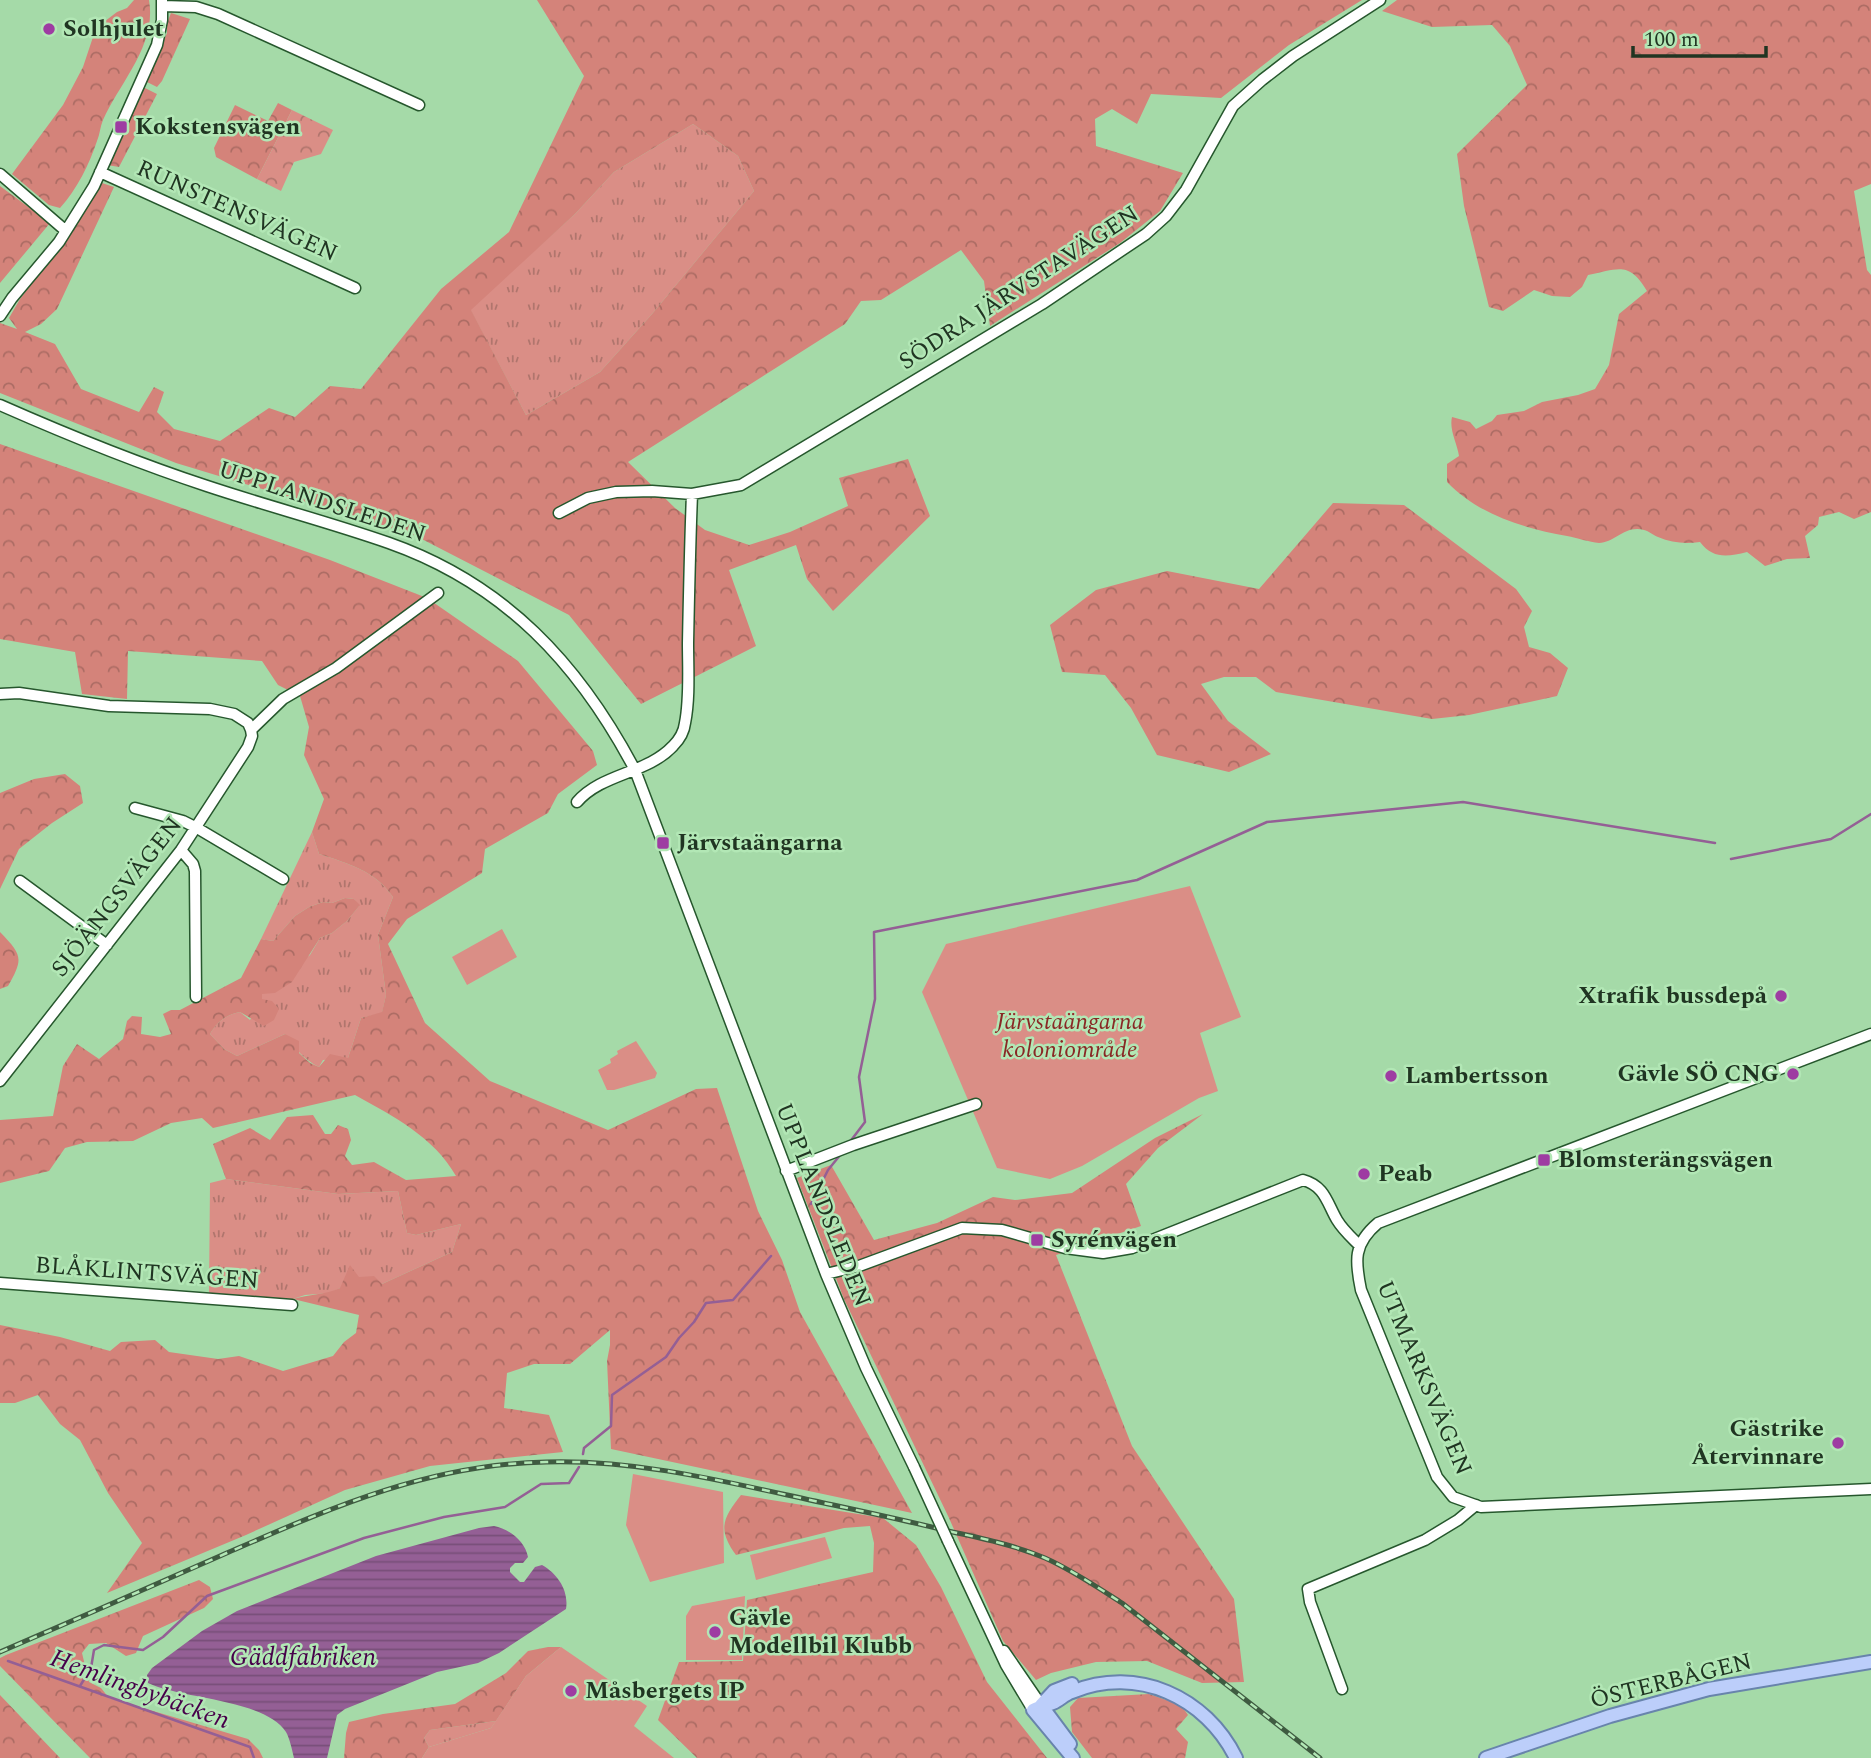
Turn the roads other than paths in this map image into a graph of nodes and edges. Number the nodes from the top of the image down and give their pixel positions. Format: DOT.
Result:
graph roads {
  1 [pos="1380,0"];
  2 [pos="162,3"];
  3 [pos="419,105"];
  4 [pos="100,172"];
  5 [pos="0,174"];
  6 [pos="66,231"];
  7 [pos="355,288"];
  8 [pos="0,316"];
  9 [pos="0,405"];
  10 [pos="692,494"];
  11 [pos="559,513"];
  12 [pos="438,593"];
  13 [pos="0,694"];
  14 [pos="251,730"];
  15 [pos="635,770"];
  16 [pos="577,802"];
  17 [pos="135,808"];
  18 [pos="197,828"];
  19 [pos="181,850"];
  20 [pos="283,879"];
  21 [pos="20,881"];
  22 [pos="107,944"];
  23 [pos="195,997"];
  24 [pos="1871,1034"];
  25 [pos="0,1081"];
  26 [pos="976,1104"];
  27 [pos="786,1171"];
  28 [pos="1360,1245"];
  29 [pos="826,1274"];
  30 [pos="0,1283"];
  31 [pos="292,1306"];
  32 [pos="1871,1489"];
  33 [pos="1476,1505"];
  34 [pos="1871,1650"];
  35 [pos="1864,1663"];
  36 [pos="1342,1689"];
  37 [pos="1037,1708"];
  38 [pos="1073,1758"];
  39 [pos="1081,1758"];
  40 [pos="1236,1758"];
  41 [pos="1245,1758"];
  42 [pos="1486,1758"];
  1 -- 10 [label="street, SÖDRA JÄRVSTAVÄGEN"];
  2 -- 3 [label="street"];
  2 -- 4 [label="street"];
  4 -- 6 [label="street"];
  4 -- 7 [label="street, RUNSTENSVÄGEN"];
  5 -- 6 [label="street"];
  6 -- 8 [label="street"];
  9 -- 15 [label="street, UPPLANDSLEDEN"];
  10 -- 11 [label="street, SÖDRA JÄRVSTAVÄGEN"];
  10 -- 15 [label="street"];
  12 -- 14 [label="street"];
  13 -- 14 [label="street"];
  14 -- 18 [label="street, SJÖÄNGSVÄGEN"];
  15 -- 16 [label="street"];
  15 -- 27 [label="street, UPPLANDSLEDEN"];
  17 -- 18 [label="street"];
  18 -- 19 [label="street, SJÖÄNGSVÄGEN"];
  18 -- 20 [label="street"];
  19 -- 22 [label="street, SJÖÄNGSVÄGEN"];
  19 -- 23 [label="street"];
  21 -- 22 [label="street"];
  22 -- 25 [label="street, SJÖÄNGSVÄGEN"];
  24 -- 28 [label="street"];
  26 -- 27 [label="street"];
  27 -- 29 [label="street, UPPLANDSLEDEN"];
  28 -- 29 [label="street"];
  28 -- 33 [label="street, UTMARKSVÄGEN"];
  29 -- 37 [label="street, UPPLANDSLEDEN, bridge"];
  30 -- 31 [label="street, BLÅKLINTSVÄGEN"];
  32 -- 33 [label="street, UTMARKSVÄGEN"];
  33 -- 36 [label="street"];
  34 -- 35 [label="main road"];
  35 -- 42 [label="main road, ÖSTERBÅGEN"];
  37 -- 38 [label="main road"];
  37 -- 39 [label="main road"];
  37 -- 40 [label="main road"];
  37 -- 41 [label="main road"];
}
